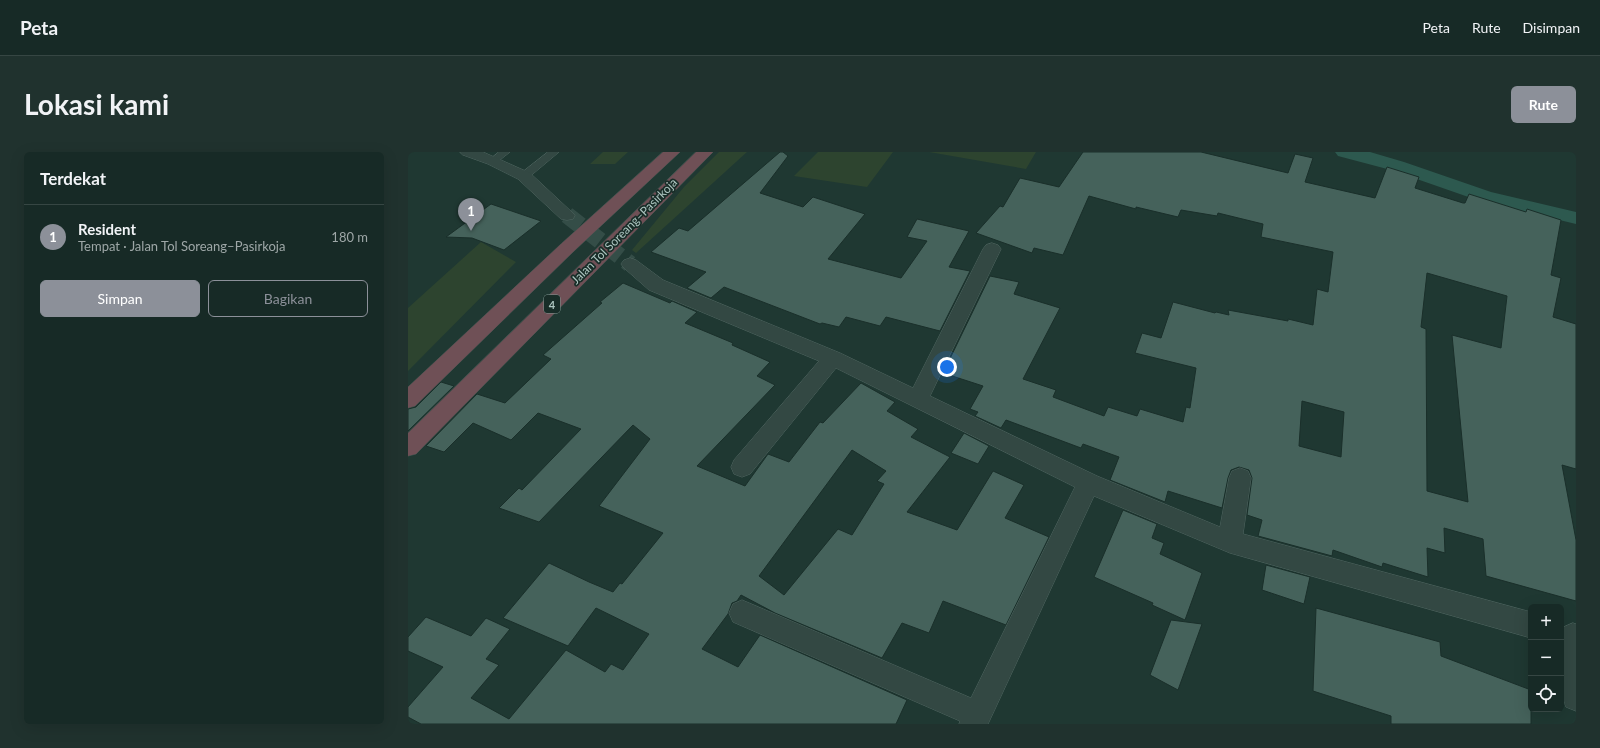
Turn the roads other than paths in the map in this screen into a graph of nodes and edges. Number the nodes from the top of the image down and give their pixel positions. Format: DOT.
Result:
graph roads {
  1 [pos="468,152"];
  2 [pos="554,152"];
  3 [pos="672,152"];
  4 [pos="705,152"];
  5 [pos="499,157"];
  6 [pos="524,176"];
  7 [pos="567,215"];
  8 [pos="992,249"];
  9 [pos="630,264"];
  10 [pos="833,358"];
  11 [pos="408,400"];
  12 [pos="917,400"];
  13 [pos="408,447"];
  14 [pos="742,467"];
  15 [pos="1240,478"];
  16 [pos="1089,483"];
  17 [pos="1230,542"];
  18 [pos="742,613"];
  19 [pos="1528,624"];
  20 [pos="1570,636"];
  21 [pos="1576,696"];
  22 [pos="976,720"];
  1 -- 5 [label="street"];
  2 -- 6 [label="lane"];
  3 -- 11 [label="highway, Jalan Tol Soreang–Pasirkoja"];
  4 -- 13 [label="highway, Jalan Tol Soreang–Pasirkoja / 4"];
  5 -- 6 [label="street"];
  6 -- 7 [label="street"];
  8 -- 12 [label="street"];
  9 -- 10 [label="street"];
  10 -- 12 [label="street"];
  10 -- 14 [label="street"];
  12 -- 16 [label="street"];
  15 -- 17 [label="street"];
  16 -- 17 [label="street"];
  16 -- 22 [label="street"];
  17 -- 19 [label="street"];
  18 -- 22 [label="street"];
  20 -- 21 [label="street"];
}
